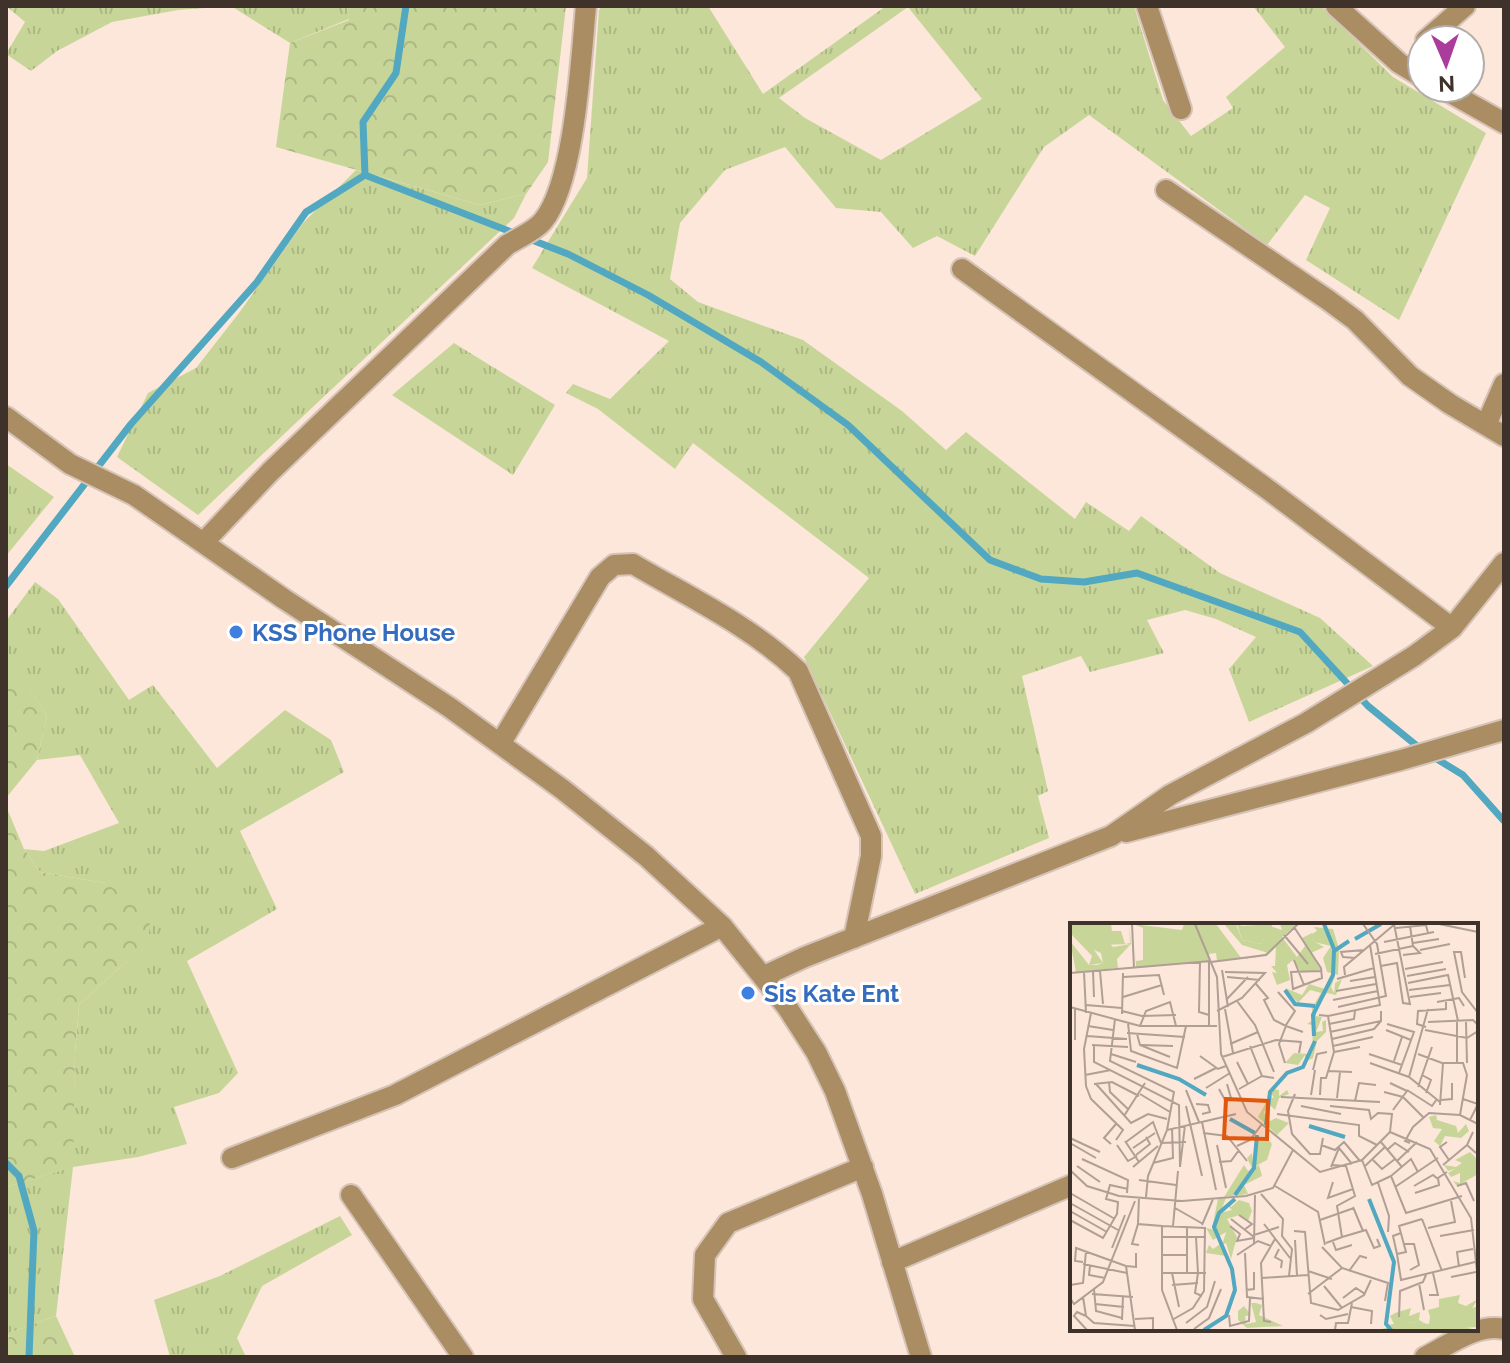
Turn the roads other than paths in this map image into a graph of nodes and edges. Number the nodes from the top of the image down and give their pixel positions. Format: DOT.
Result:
graph roads {
  1 [pos="586,6"];
  2 [pos="1147,6"];
  3 [pos="1336,6"];
  4 [pos="1465,6"];
  5 [pos="1444,24"];
  6 [pos="1406,57"];
  7 [pos="1399,63"];
  8 [pos="1406,67"];
  9 [pos="1470,104"];
  10 [pos="1181,109"];
  11 [pos="1504,123"];
  12 [pos="1166,190"];
  13 [pos="962,269"];
  14 [pos="1504,384"];
  15 [pos="6,417"];
  16 [pos="1495,431"];
  17 [pos="203,543"];
  18 [pos="1504,563"];
  19 [pos="1452,628"];
  20 [pos="1504,730"];
  21 [pos="500,744"];
  22 [pos="1111,836"];
  23 [pos="722,926"];
  24 [pos="854,938"];
  25 [pos="764,976"];
  26 [pos="232,1158"];
  27 [pos="863,1167"];
  28 [pos="1070,1186"];
  29 [pos="351,1195"];
  30 [pos="892,1262"];
  31 [pos="1504,1329"];
  32 [pos="1477,1331"];
  33 [pos="1478,1331"];
  34 [pos="463,1357"];
  35 [pos="736,1357"];
  36 [pos="921,1357"];
  37 [pos="1425,1357"];
  1 -- 17 [label="street"];
  2 -- 10 [label="street"];
  3 -- 7 [label="street"];
  4 -- 5 [label="street"];
  6 -- 7 [label="street"];
  7 -- 8 [label="street"];
  9 -- 11 [label="street"];
  12 -- 16 [label="street"];
  13 -- 19 [label="street"];
  14 -- 16 [label="street"];
  15 -- 17 [label="street"];
  17 -- 21 [label="street"];
  18 -- 19 [label="street"];
  19 -- 22 [label="street"];
  20 -- 22 [label="street"];
  21 -- 23 [label="street"];
  21 -- 24 [label="street"];
  22 -- 24 [label="street"];
  23 -- 25 [label="street"];
  23 -- 26 [label="street"];
  24 -- 25 [label="street"];
  25 -- 27 [label="street"];
  27 -- 30 [label="street"];
  27 -- 35 [label="street"];
  28 -- 30 [label="street"];
  29 -- 34 [label="street"];
  30 -- 36 [label="street"];
  31 -- 33 [label="street"];
  32 -- 37 [label="street"];
}
